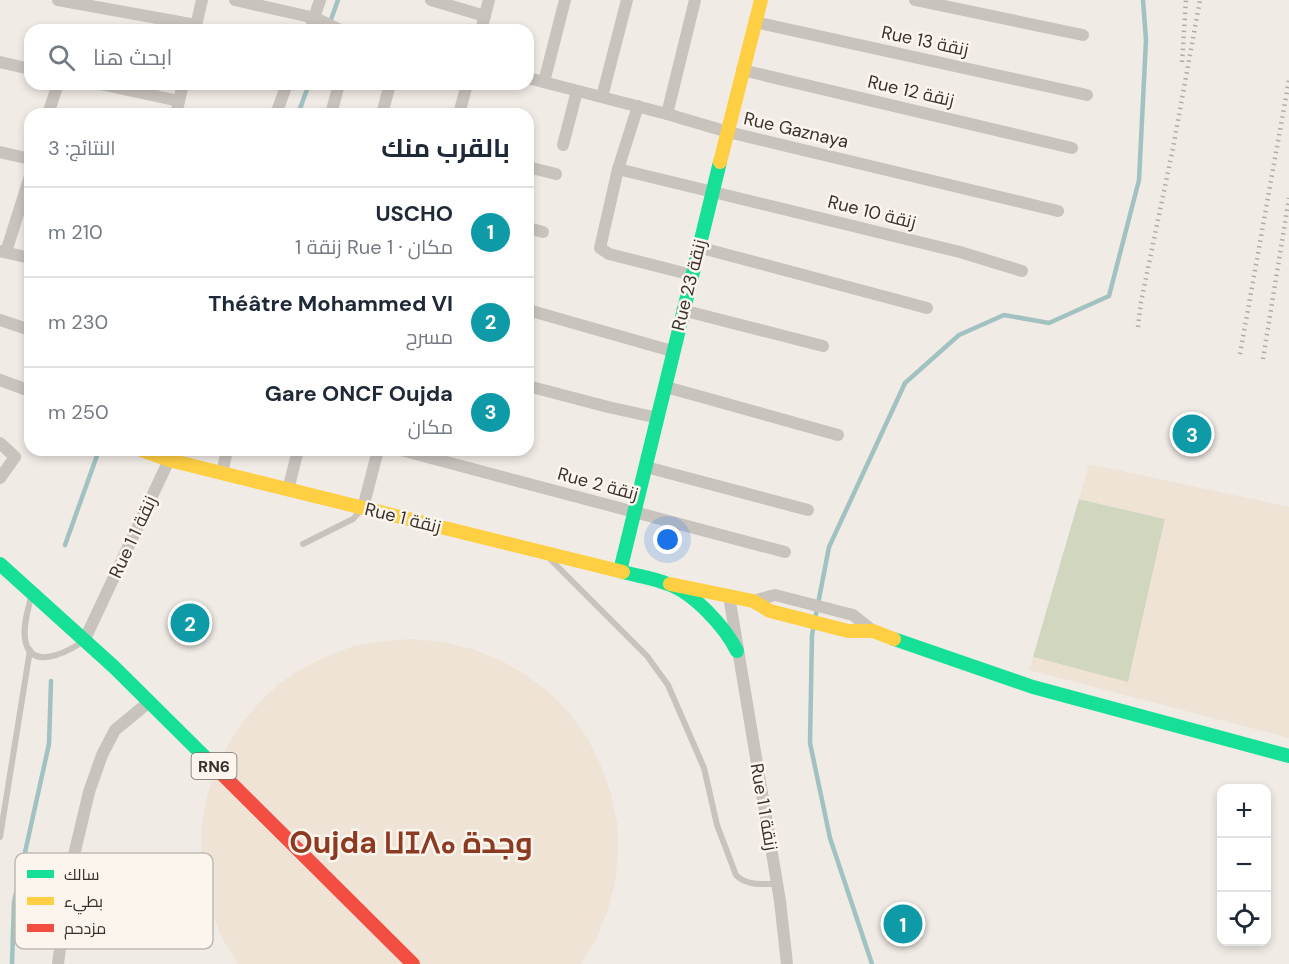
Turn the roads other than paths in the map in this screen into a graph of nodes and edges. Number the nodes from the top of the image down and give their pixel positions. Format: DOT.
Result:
graph roads {
  1 [pos="58,0"];
  2 [pos="202,0"];
  3 [pos="235,0"];
  4 [pos="320,0"];
  5 [pos="431,0"];
  6 [pos="489,0"];
  7 [pos="564,0"];
  8 [pos="627,0"];
  9 [pos="695,0"];
  10 [pos="761,0"];
  11 [pos="915,0"];
  12 [pos="485,16"];
  13 [pos="317,19"];
  14 [pos="755,22"];
  15 [pos="176,24"];
  16 [pos="197,24"];
  17 [pos="314,24"];
  18 [pos="327,24"];
  19 [pos="483,24"];
  20 [pos="1083,35"];
  21 [pos="0,62"];
  22 [pos="24,68"];
  23 [pos="742,70"];
  24 [pos="534,80"];
  25 [pos="544,82"];
  26 [pos="57,90"];
  27 [pos="120,90"];
  28 [pos="182,90"];
  29 [pos="285,90"];
  30 [pos="338,90"];
  31 [pos="388,90"];
  32 [pos="465,90"];
  33 [pos="577,91"];
  34 [pos="1087,95"];
  35 [pos="602,97"];
  36 [pos="638,106"];
  37 [pos="53,108"];
  38 [pos="178,108"];
  39 [pos="278,108"];
  40 [pos="333,108"];
  41 [pos="384,108"];
  42 [pos="461,108"];
  43 [pos="667,114"];
  44 [pos="728,132"];
  45 [pos="563,145"];
  46 [pos="1072,148"];
  47 [pos="0,152"];
  48 [pos="24,158"];
  49 [pos="534,168"];
  50 [pos="618,169"];
  51 [pos="556,174"];
  52 [pos="713,192"];
  53 [pos="24,193"];
  54 [pos="1058,211"];
  55 [pos="534,230"];
  56 [pos="543,232"];
  57 [pos="698,247"];
  58 [pos="3,251"];
  59 [pos="24,256"];
  60 [pos="1022,271"];
  61 [pos="692,275"];
  62 [pos="927,308"];
  63 [pos="682,310"];
  64 [pos="534,312"];
  65 [pos="0,320"];
  66 [pos="24,328"];
  67 [pos="823,346"];
  68 [pos="672,351"];
  69 [pos="0,380"];
  70 [pos="666,387"];
  71 [pos="534,388"];
  72 [pos="24,389"];
  73 [pos="658,418"];
  74 [pos="838,435"];
  75 [pos="0,443"];
  76 [pos="158,456"];
  77 [pos="226,456"];
  78 [pos="296,456"];
  79 [pos="376,456"];
  80 [pos="424,456"];
  81 [pos="169,460"];
  82 [pos="646,467"];
  83 [pos="222,473"];
  84 [pos="0,478"];
  85 [pos="288,490"];
  86 [pos="363,508"];
  87 [pos="808,510"];
  88 [pos="634,512"];
  89 [pos="303,544"];
  90 [pos="784,552"];
  91 [pos="544,553"];
  92 [pos="0,564"];
  93 [pos="620,571"];
  94 [pos="638,576"];
  95 [pos="670,584"];
  96 [pos="32,593"];
  97 [pos="729,596"];
  98 [pos="753,601"];
  99 [pos="873,631"];
  100 [pos="84,641"];
  101 [pos="30,650"];
  102 [pos="737,651"];
  103 [pos="149,702"];
  104 [pos="1289,756"];
  105 [pos="0,837"];
  106 [pos="74,853"];
  107 [pos="777,884"];
  108 [pos="60,949"];
  109 [pos="58,964"];
  110 [pos="413,964"];
  111 [pos="787,964"];
  1 -- 15 [label="street"];
  2 -- 16 [label="street"];
  3 -- 13 [label="street"];
  4 -- 13 [label="street"];
  5 -- 12 [label="street"];
  6 -- 12 [label="street"];
  7 -- 25 [label="street"];
  8 -- 35 [label="street"];
  9 -- 43 [label="street"];
  10 -- 14 [label="street, Rue 23 زنقة"];
  11 -- 20 [label="street"];
  12 -- 19 [label="street"];
  13 -- 17 [label="street"];
  13 -- 18 [label="street"];
  14 -- 23 [label="street, Rue 23 زنقة"];
  14 -- 34 [label="street, Rue 13 زنقة"];
  21 -- 22 [label="street"];
  23 -- 44 [label="street, Rue 23 زنقة"];
  23 -- 46 [label="street, Rue 12 زنقة"];
  24 -- 25 [label="street, Rue Gaznaya"];
  25 -- 33 [label="street, Rue Gaznaya"];
  26 -- 37 [label="street"];
  27 -- 38 [label="street"];
  28 -- 38 [label="street"];
  29 -- 39 [label="street"];
  30 -- 40 [label="street"];
  31 -- 41 [label="street"];
  32 -- 42 [label="street"];
  33 -- 35 [label="street, Rue Gaznaya"];
  33 -- 45 [label="street"];
  35 -- 36 [label="street, Rue Gaznaya"];
  36 -- 43 [label="street, Rue Gaznaya"];
  36 -- 50 [label="street"];
  43 -- 44 [label="street, Rue Gaznaya"];
  44 -- 52 [label="street, Rue 23 زنقة"];
  44 -- 54 [label="street, Rue Gaznaya"];
  47 -- 48 [label="street"];
  49 -- 51 [label="street"];
  50 -- 52 [label="street, Rue 10 زنقة"];
  50 -- 61 [label="street"];
  52 -- 57 [label="street, Rue 23 زنقة"];
  52 -- 60 [label="street, Rue 10 زنقة"];
  53 -- 58 [label="street"];
  55 -- 56 [label="street"];
  57 -- 61 [label="street, Rue 23 زنقة"];
  57 -- 62 [label="street"];
  58 -- 59 [label="street"];
  61 -- 63 [label="street, Rue 23 زنقة"];
  63 -- 67 [label="street"];
  63 -- 68 [label="street, Rue 23 زنقة"];
  64 -- 68 [label="street"];
  65 -- 66 [label="street"];
  68 -- 70 [label="street, Rue 23 زنقة"];
  69 -- 72 [label="street"];
  70 -- 73 [label="street, Rue 23 زنقة"];
  70 -- 74 [label="street"];
  71 -- 73 [label="street"];
  73 -- 82 [label="street, Rue 23 زنقة"];
  75 -- 84 [label="street"];
  76 -- 81 [label="street"];
  77 -- 83 [label="street"];
  78 -- 85 [label="street"];
  79 -- 86 [label="street"];
  80 -- 88 [label="street, Rue 2 زنقة"];
  81 -- 83 [label="street, Rue زنقة 1"];
  81 -- 100 [label="street, Rue 1 زنقة 1"];
  82 -- 87 [label="street"];
  82 -- 88 [label="street, Rue 23 زنقة"];
  83 -- 85 [label="street, Rue زنقة 1"];
  85 -- 86 [label="street, Rue زنقة 1"];
  86 -- 89 [label="lane"];
  86 -- 91 [label="street, Rue زنقة 1"];
  88 -- 90 [label="street, Rue 2 زنقة"];
  88 -- 93 [label="street, Rue 23 زنقة"];
  91 -- 93 [label="street, Rue زنقة 1"];
  91 -- 107 [label="lane"];
  92 -- 96 [label="street, RN6"];
  93 -- 94 [label="street, Rue زنقة 1"];
  94 -- 95 [label="street, Rue 1 زنقة 1"];
  95 -- 97 [label="street"];
  95 -- 102 [label="street, Rue 1 زنقة 1"];
  96 -- 100 [label="street, RN6"];
  96 -- 101 [label="lane"];
  97 -- 98 [label="street"];
  97 -- 102 [label="street, Rue 1 زنقة 1"];
  98 -- 99 [label="street"];
  98 -- 99 [label="street"];
  99 -- 104 [label="street"];
  100 -- 101 [label="lane"];
  100 -- 103 [label="street, RN6"];
  101 -- 105 [label="lane"];
  102 -- 107 [label="street, Rue 1 زنقة 1"];
  103 -- 106 [label="street"];
  103 -- 110 [label="street, RN6"];
  107 -- 111 [label="street, Rue 1 زنقة 1"];
  108 -- 109 [label="street"];
}
